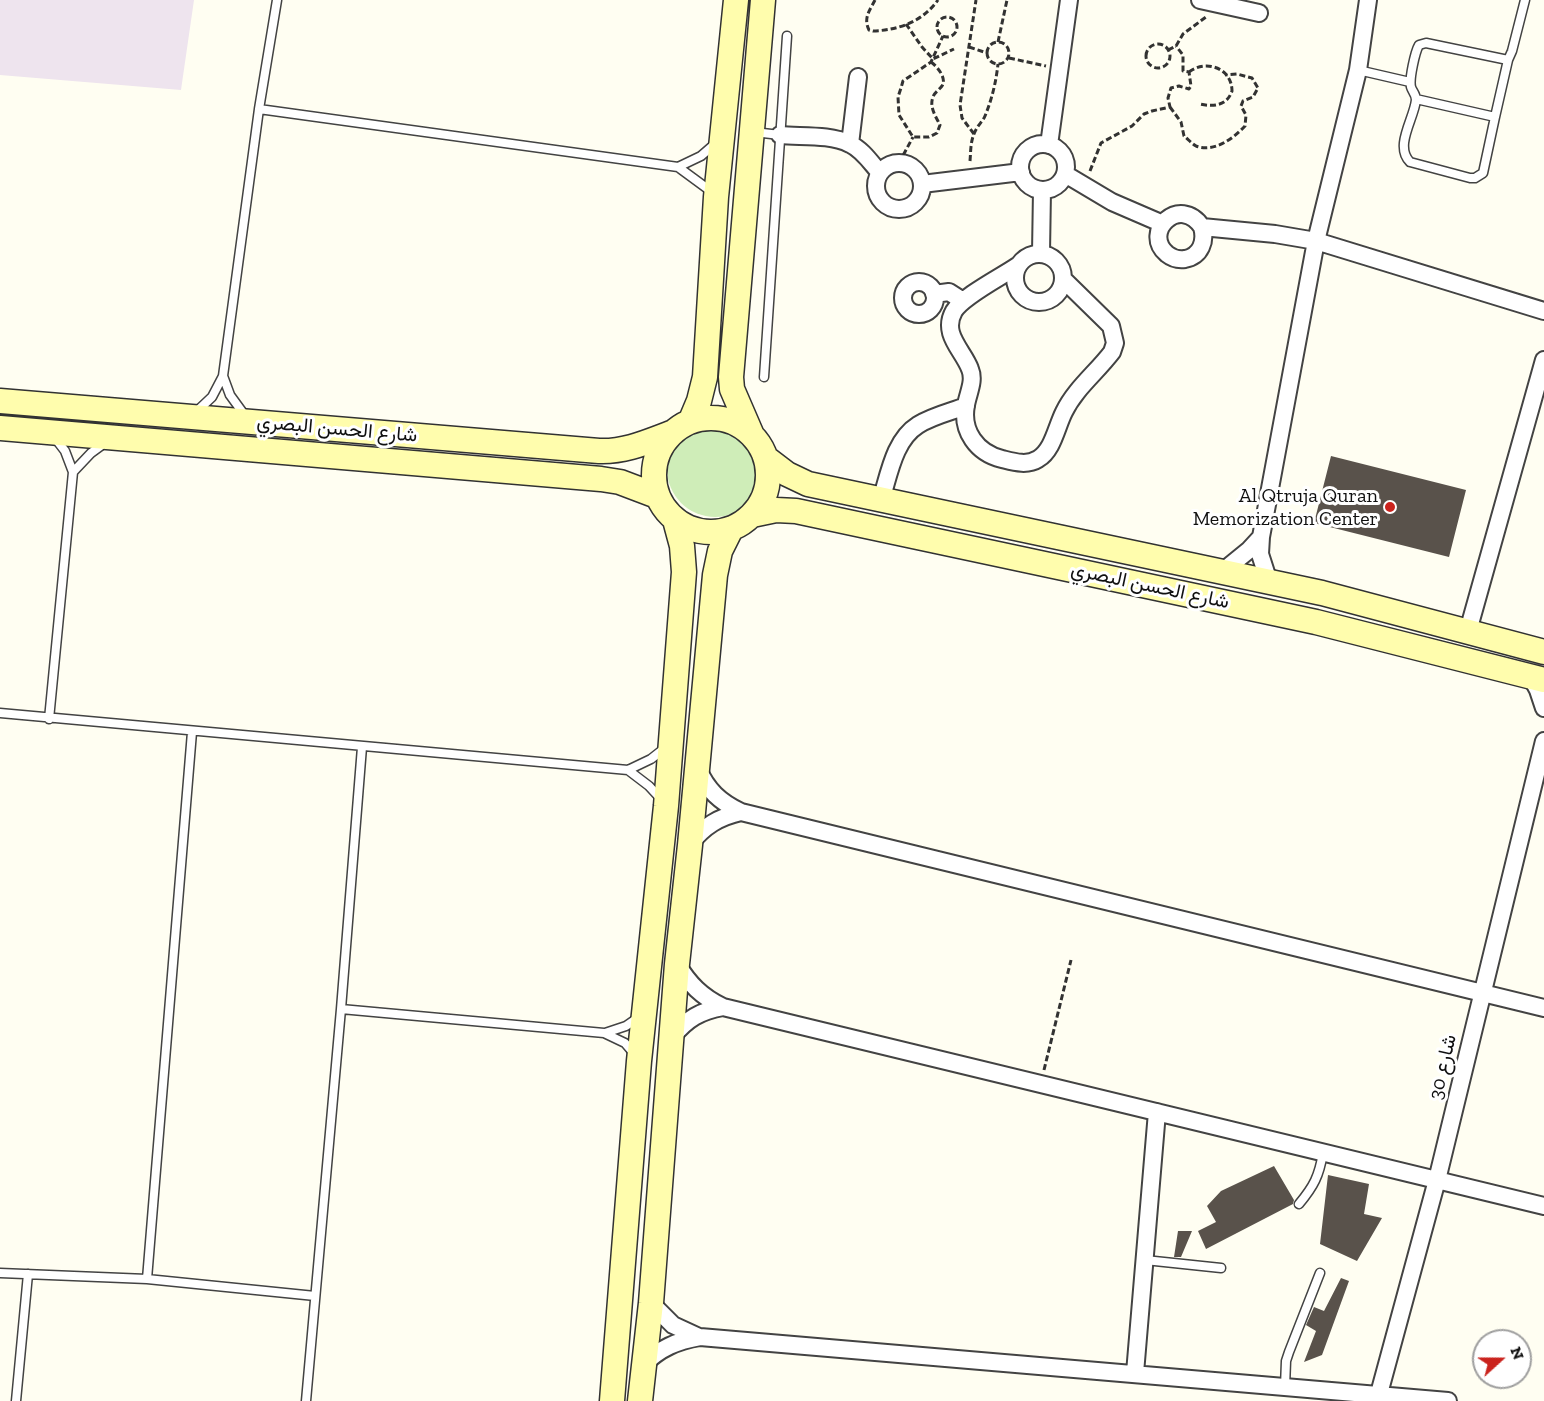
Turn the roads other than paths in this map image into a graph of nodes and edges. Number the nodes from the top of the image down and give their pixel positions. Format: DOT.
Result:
graph roads {
  1 [pos="277,0"];
  2 [pos="736,0"];
  3 [pos="763,0"];
  4 [pos="1069,0"];
  5 [pos="1368,0"];
  6 [pos="1525,0"];
  7 [pos="1207,1"];
  8 [pos="1259,12"];
  9 [pos="787,36"];
  10 [pos="1508,60"];
  11 [pos="1358,70"];
  12 [pos="858,77"];
  13 [pos="1410,82"];
  14 [pos="1416,99"];
  15 [pos="259,109"];
  16 [pos="1495,117"];
  17 [pos="753,132"];
  18 [pos="780,135"];
  19 [pos="721,138"];
  20 [pos="850,144"];
  21 [pos="1049,145"];
  22 [pos="678,167"];
  23 [pos="1021,172"];
  24 [pos="880,173"];
  25 [pos="1065,174"];
  26 [pos="922,184"];
  27 [pos="1042,190"];
  28 [pos="716,196"];
  29 [pos="1162,224"];
  30 [pos="1202,227"];
  31 [pos="1316,241"];
  32 [pos="1041,254"];
  33 [pos="1017,267"];
  34 [pos="1063,279"];
  35 [pos="934,294"];
  36 [pos="963,301"];
  37 [pos="1544,311"];
  38 [pos="1544,360"];
  39 [pos="223,376"];
  40 [pos="764,377"];
  41 [pos="0,401"];
  42 [pos="966,406"];
  43 [pos="189,416"];
  44 [pos="691,420"];
  45 [pos="251,422"];
  46 [pos="0,428"];
  47 [pos="51,433"];
  48 [pos="671,433"];
  49 [pos="751,433"];
  50 [pos="112,438"];
  51 [pos="766,458"];
  52 [pos="73,472"];
  53 [pos="657,496"];
  54 [pos="881,500"];
  55 [pos="752,516"];
  56 [pos="675,520"];
  57 [pos="731,529"];
  58 [pos="1261,537"];
  59 [pos="1222,572"];
  60 [pos="1269,582"];
  61 [pos="1468,631"];
  62 [pos="1544,652"];
  63 [pos="1538,679"];
  64 [pos="1544,708"];
  65 [pos="0,714"];
  66 [pos="49,719"];
  67 [pos="192,732"];
  68 [pos="671,741"];
  69 [pos="1544,741"];
  70 [pos="362,747"];
  71 [pos="697,766"];
  72 [pos="628,770"];
  73 [pos="666,806"];
  74 [pos="741,812"];
  75 [pos="690,845"];
  76 [pos="677,964"];
  77 [pos="1482,993"];
  78 [pos="723,1007"];
  79 [pos="1544,1008"];
  80 [pos="341,1009"];
  81 [pos="644,1012"];
  82 [pos="604,1033"];
  83 [pos="673,1036"];
  84 [pos="639,1061"];
  85 [pos="1157,1112"];
  86 [pos="1323,1153"];
  87 [pos="1437,1180"];
  88 [pos="1299,1204"];
  89 [pos="1544,1206"];
  90 [pos="1144,1260"];
  91 [pos="1221,1268"];
  92 [pos="0,1273"];
  93 [pos="1320,1273"];
  94 [pos="28,1274"];
  95 [pos="147,1279"];
  96 [pos="315,1296"];
  97 [pos="651,1303"];
  98 [pos="700,1337"];
  99 [pos="643,1365"];
  100 [pos="1135,1373"];
  101 [pos="1285,1387"];
  102 [pos="1378,1398"];
  103 [pos="16,1401"];
  104 [pos="306,1401"];
  105 [pos="612,1401"];
  106 [pos="640,1401"];
  107 [pos="1448,1401"];
  1 -- 15 [label="lane"];
  2 -- 19 [label="street"];
  3 -- 17 [label="street"];
  4 -- 21 [label="street"];
  5 -- 11 [label="street"];
  6 -- 10 [label="lane"];
  7 -- 8 [label="street"];
  9 -- 18 [label="lane"];
  10 -- 13 [label="lane"];
  10 -- 16 [label="lane"];
  11 -- 13 [label="lane"];
  11 -- 31 [label="street"];
  12 -- 20 [label="street"];
  13 -- 14 [label="lane"];
  14 -- 16 [label="lane"];
  14 -- 16 [label="lane"];
  15 -- 22 [label="lane"];
  15 -- 39 [label="lane"];
  17 -- 18 [label="lane"];
  17 -- 49 [label="street"];
  18 -- 20 [label="street"];
  18 -- 40 [label="lane"];
  19 -- 22 [label="lane"];
  19 -- 28 [label="street"];
  20 -- 24 [label="street"];
  21 -- 23 [label="street"];
  21 -- 25 [label="street"];
  22 -- 28 [label="lane"];
  23 -- 26 [label="street"];
  23 -- 27 [label="street"];
  24 -- 26 [label="street"];
  24 -- 26 [label="street"];
  25 -- 27 [label="street"];
  25 -- 29 [label="street"];
  27 -- 32 [label="street"];
  28 -- 44 [label="street"];
  29 -- 30 [label="street"];
  29 -- 30 [label="street"];
  30 -- 31 [label="street"];
  31 -- 37 [label="street"];
  31 -- 58 [label="street"];
  32 -- 33 [label="street"];
  32 -- 34 [label="street"];
  33 -- 34 [label="street"];
  33 -- 36 [label="street"];
  34 -- 42 [label="street"];
  35 -- 36 [label="street"];
  36 -- 42 [label="street"];
  38 -- 61 [label="street"];
  39 -- 43 [label="lane"];
  39 -- 45 [label="lane"];
  41 -- 43 [label="street, شارع الحسن البصري"];
  42 -- 54 [label="street"];
  43 -- 45 [label="street, شارع الحسن البصري"];
  44 -- 48 [label="street"];
  44 -- 49 [label="street"];
  45 -- 48 [label="street, شارع الحسن البصري"];
  46 -- 47 [label="street, شارع الحسن البصري"];
  47 -- 50 [label="street, شارع الحسن البصري"];
  47 -- 52 [label="lane"];
  48 -- 53 [label="street"];
  49 -- 51 [label="street"];
  50 -- 52 [label="lane"];
  50 -- 53 [label="street, شارع الحسن البصري"];
  51 -- 54 [label="street, شارع الحسن البصري"];
  51 -- 55 [label="street"];
  52 -- 66 [label="lane"];
  53 -- 56 [label="street"];
  54 -- 59 [label="street, شارع الحسن البصري"];
  55 -- 57 [label="street"];
  55 -- 63 [label="street, شارع الحسن البصري"];
  56 -- 57 [label="street"];
  56 -- 68 [label="street"];
  57 -- 71 [label="street"];
  58 -- 59 [label="street"];
  58 -- 60 [label="street"];
  59 -- 60 [label="street, شارع الحسن البصري"];
  60 -- 61 [label="street, شارع الحسن البصري"];
  61 -- 62 [label="street, شارع الحسن البصري"];
  63 -- 64 [label="street"];
  65 -- 66 [label="lane"];
  66 -- 67 [label="lane"];
  67 -- 70 [label="lane"];
  67 -- 95 [label="lane"];
  68 -- 72 [label="lane"];
  68 -- 73 [label="street"];
  69 -- 77 [label="street, شارع 30"];
  70 -- 72 [label="lane"];
  70 -- 80 [label="lane"];
  71 -- 74 [label="street"];
  71 -- 75 [label="street"];
  72 -- 73 [label="lane"];
  73 -- 81 [label="street"];
  74 -- 75 [label="street"];
  74 -- 77 [label="street"];
  75 -- 76 [label="street"];
  76 -- 78 [label="street"];
  76 -- 83 [label="street"];
  77 -- 79 [label="street"];
  77 -- 87 [label="street, شارع 30"];
  78 -- 83 [label="street"];
  78 -- 85 [label="street"];
  80 -- 82 [label="lane"];
  80 -- 96 [label="lane"];
  81 -- 82 [label="lane"];
  81 -- 84 [label="street"];
  82 -- 84 [label="lane"];
  83 -- 97 [label="street"];
  84 -- 105 [label="street"];
  85 -- 86 [label="street"];
  85 -- 90 [label="street"];
  86 -- 87 [label="street"];
  86 -- 88 [label="lane"];
  87 -- 89 [label="street"];
  87 -- 102 [label="street, شارع 30"];
  90 -- 91 [label="lane"];
  90 -- 100 [label="street"];
  92 -- 94 [label="lane"];
  93 -- 101 [label="lane"];
  94 -- 95 [label="lane"];
  94 -- 103 [label="lane"];
  95 -- 96 [label="lane"];
  96 -- 104 [label="lane"];
  97 -- 98 [label="street"];
  97 -- 99 [label="street"];
  98 -- 99 [label="street"];
  98 -- 100 [label="street"];
  99 -- 106 [label="street"];
  100 -- 101 [label="street"];
  101 -- 102 [label="street"];
  102 -- 107 [label="street"];
}
